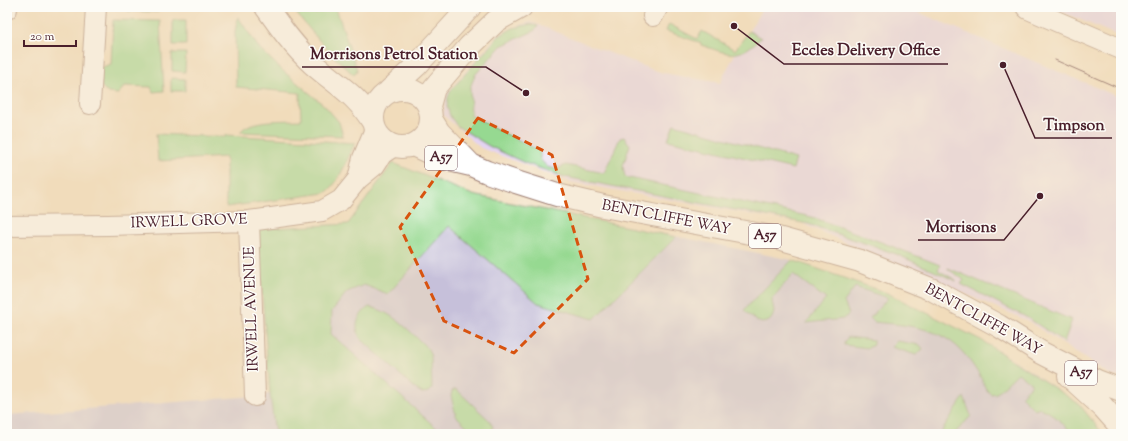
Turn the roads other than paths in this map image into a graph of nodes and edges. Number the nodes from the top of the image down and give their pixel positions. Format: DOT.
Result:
graph roads {
  1 [pos="96,7"];
  2 [pos="266,7"];
  3 [pos="470,7"];
  4 [pos="521,7"];
  5 [pos="1027,8"];
  6 [pos="1121,49"];
  7 [pos="389,91"];
  8 [pos="90,104"];
  9 [pos="430,113"];
  10 [pos="374,126"];
  11 [pos="403,145"];
  12 [pos="471,165"];
  13 [pos="358,179"];
  14 [pos="248,221"];
  15 [pos="7,226"];
  16 [pos="1042,353"];
  17 [pos="1121,390"];
  18 [pos="255,396"];
  19 [pos="1120,420"];
  1 -- 8 [label="street"];
  2 -- 10 [label="main road"];
  3 -- 7 [label="main road"];
  4 -- 9 [label="main road"];
  5 -- 6 [label="street"];
  7 -- 9 [label="main road"];
  7 -- 10 [label="main road"];
  9 -- 11 [label="main road"];
  9 -- 12 [label="main road, BENTCLIFFE WAY / A57"];
  10 -- 11 [label="main road"];
  10 -- 13 [label="street, IRWELL GROVE"];
  11 -- 12 [label="main road, BENTCLIFFE WAY / A57"];
  11 -- 13 [label="street, IRWELL GROVE"];
  12 -- 16 [label="main road, BENTCLIFFE WAY / A57"];
  13 -- 14 [label="street, IRWELL GROVE"];
  14 -- 15 [label="street, IRWELL GROVE"];
  14 -- 18 [label="street, IRWELL AVENUE"];
  16 -- 17 [label="main road, BENTCLIFFE WAY / A57"];
  16 -- 19 [label="main road"];
}
